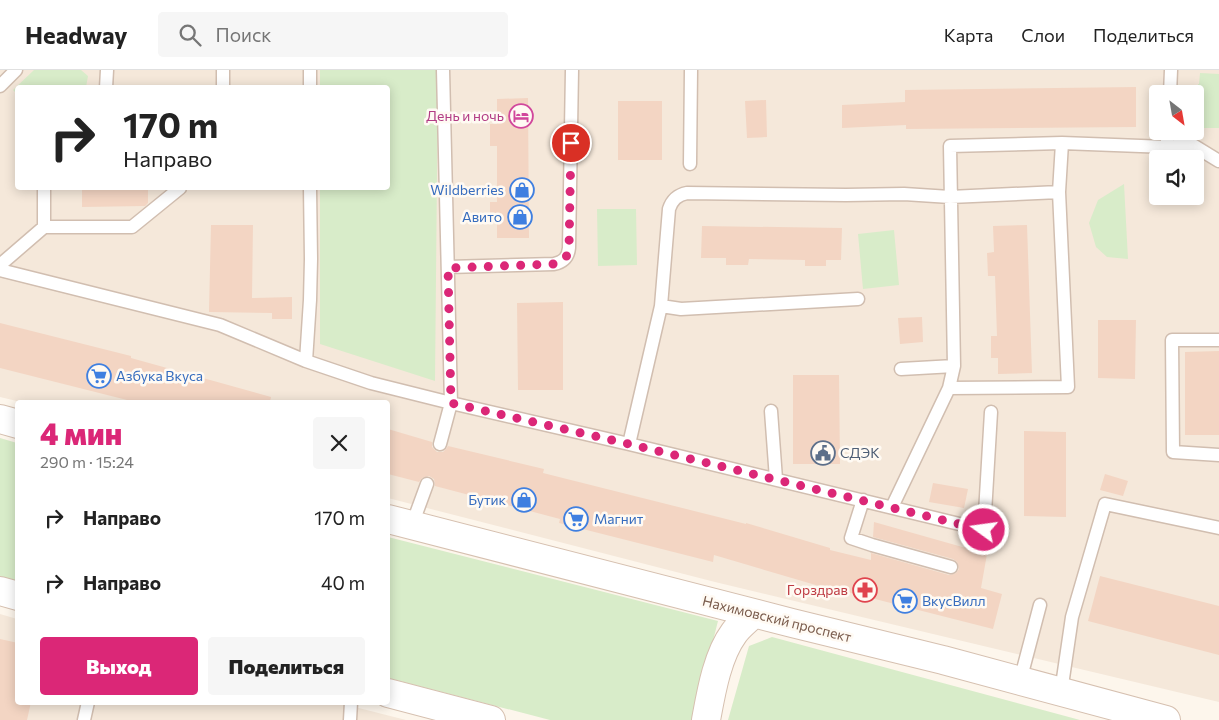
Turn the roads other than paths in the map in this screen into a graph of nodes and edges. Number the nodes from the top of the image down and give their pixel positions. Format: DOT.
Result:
graph roads {
  1 [pos="16,70"];
  2 [pos="107,70"];
  3 [pos="223,70"];
  4 [pos="310,70"];
  5 [pos="443,70"];
  6 [pos="572,70"];
  7 [pos="691,70"];
  8 [pos="1171,70"];
  9 [pos="106,85"];
  10 [pos="223,85"];
  11 [pos="310,85"];
  12 [pos="1170,85"];
  13 [pos="0,86"];
  14 [pos="1167,140"];
  15 [pos="1062,143"];
  16 [pos="1166,147"];
  17 [pos="1219,161"];
  18 [pos="690,164"];
  19 [pos="44,190"];
  20 [pos="178,190"];
  21 [pos="310,190"];
  22 [pos="1059,192"];
  23 [pos="950,197"];
  24 [pos="44,227"];
  25 [pos="0,265"];
  26 [pos="448,268"];
  27 [pos="0,270"];
  28 [pos="858,299"];
  29 [pos="661,306"];
  30 [pos="1219,340"];
  31 [pos="306,361"];
  32 [pos="954,366"];
  33 [pos="901,369"];
  34 [pos="949,388"];
  35 [pos="451,403"];
  36 [pos="771,411"];
  37 [pos="991,412"];
  38 [pos="0,419"];
  39 [pos="15,423"];
  40 [pos="440,444"];
  41 [pos="629,444"];
  42 [pos="1219,455"];
  43 [pos="776,479"];
  44 [pos="428,484"];
  45 [pos="863,500"];
  46 [pos="892,507"];
  47 [pos="400,522"];
  48 [pos="1219,528"];
  49 [pos="951,567"];
  50 [pos="0,591"];
  51 [pos="15,595"];
  52 [pos="1040,605"];
  53 [pos="753,614"];
  54 [pos="1020,681"];
  55 [pos="1061,692"];
  56 [pos="390,694"];
  57 [pos="87,705"];
  58 [pos="351,705"];
  59 [pos="84,720"];
  60 [pos="350,720"];
  61 [pos="491,720"];
  62 [pos="706,720"];
  63 [pos="1166,720"];
  1 -- 13 [label="lane"];
  2 -- 9 [label="lane"];
  3 -- 10 [label="lane"];
  4 -- 11 [label="lane"];
  5 -- 26 [label="lane"];
  6 -- 26 [label="lane"];
  7 -- 18 [label="lane"];
  8 -- 12 [label="lane"];
  14 -- 16 [label="lane"];
  15 -- 16 [label="lane"];
  15 -- 22 [label="lane"];
  15 -- 23 [label="lane"];
  16 -- 17 [label="lane"];
  19 -- 24 [label="lane"];
  20 -- 24 [label="lane"];
  21 -- 31 [label="lane"];
  22 -- 23 [label="lane"];
  22 -- 34 [label="lane"];
  23 -- 29 [label="lane"];
  23 -- 32 [label="lane"];
  24 -- 25 [label="lane"];
  26 -- 35 [label="lane"];
  27 -- 31 [label="lane"];
  28 -- 29 [label="lane"];
  29 -- 41 [label="lane"];
  30 -- 42 [label="lane"];
  31 -- 35 [label="lane"];
  32 -- 33 [label="lane"];
  32 -- 34 [label="lane"];
  34 -- 46 [label="lane"];
  35 -- 40 [label="lane"];
  35 -- 41 [label="lane"];
  36 -- 43 [label="lane"];
  37 -- 46 [label="lane"];
  38 -- 39 [label="main road"];
  41 -- 43 [label="lane"];
  43 -- 45 [label="lane"];
  44 -- 47 [label="lane"];
  45 -- 46 [label="lane"];
  45 -- 49 [label="lane"];
  47 -- 53 [label="main road, Нахимовский проспект"];
  48 -- 55 [label="lane"];
  50 -- 51 [label="main road"];
  52 -- 54 [label="lane"];
  53 -- 54 [label="main road, Нахимовский проспект"];
  53 -- 62 [label="main road"];
  54 -- 55 [label="main road, Нахимовский проспект"];
  55 -- 63 [label="main road, Нахимовский проспект"];
  56 -- 61 [label="main road"];
  57 -- 59 [label="lane"];
  58 -- 60 [label="lane"];
}
